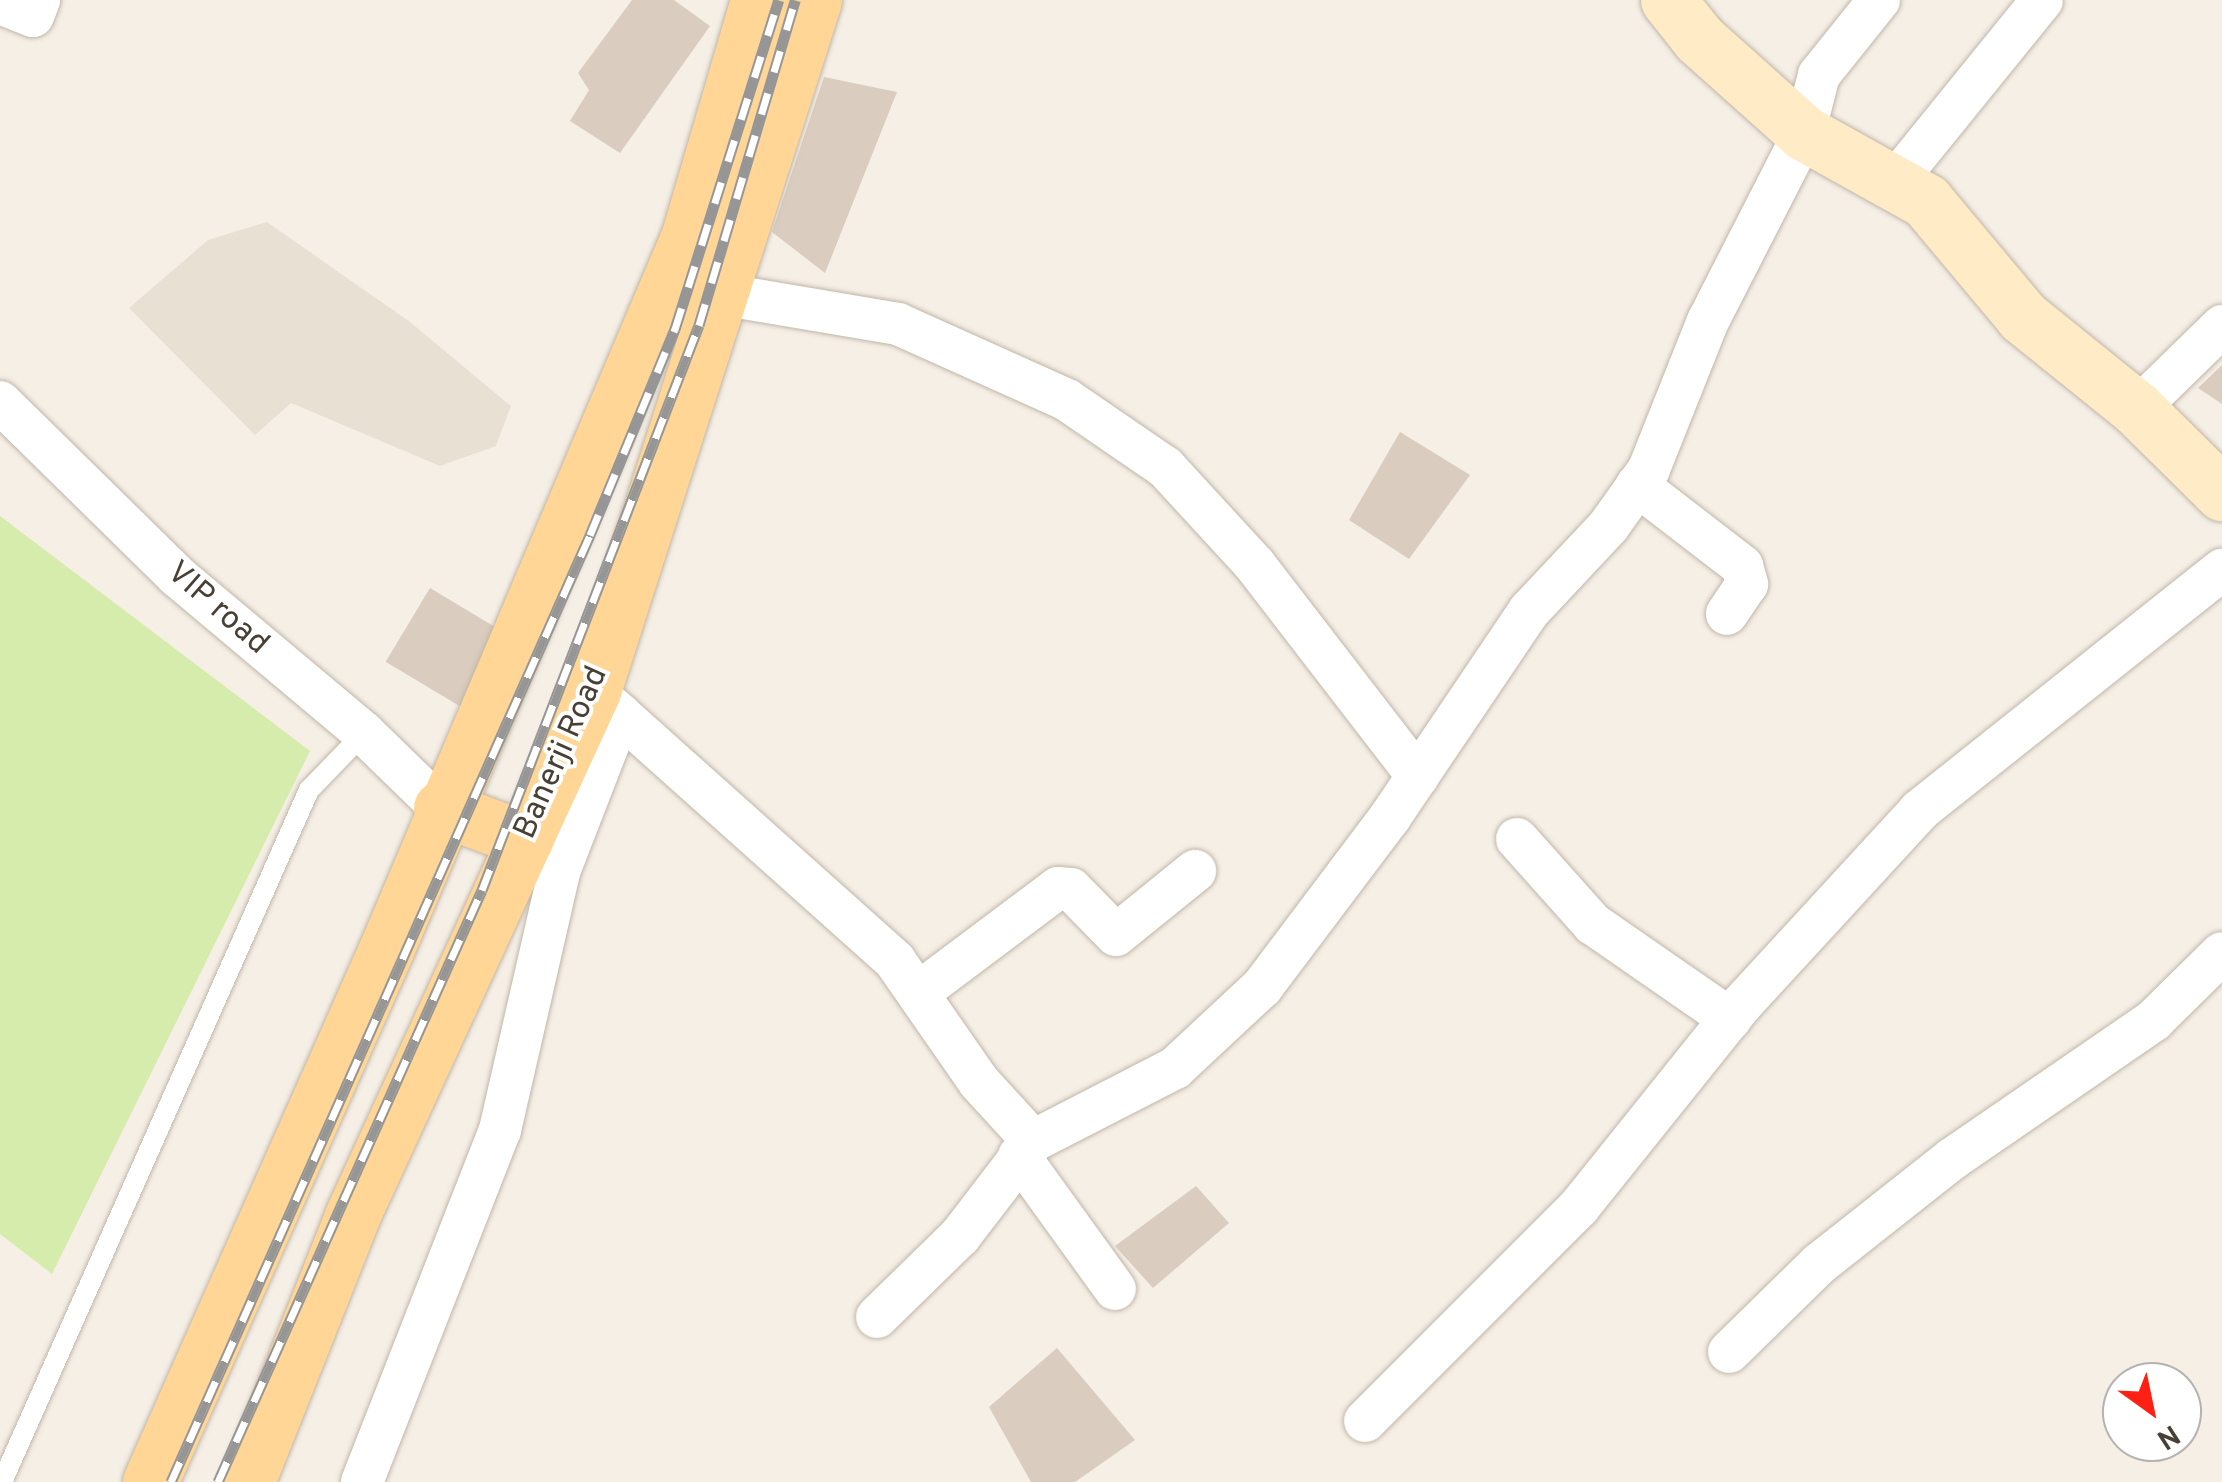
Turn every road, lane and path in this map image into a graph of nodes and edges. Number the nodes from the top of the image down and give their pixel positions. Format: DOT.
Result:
graph roads {
  1 [pos="39,0"];
  2 [pos="758,0"];
  3 [pos="814,0"];
  4 [pos="1668,0"];
  5 [pos="1879,0"];
  6 [pos="2042,0"];
  7 [pos="0,3"];
  8 [pos="1804,133"];
  9 [pos="1894,183"];
  10 [pos="666,288"];
  11 [pos="725,290"];
  12 [pos="2222,326"];
  13 [pos="0,402"];
  14 [pos="2137,409"];
  15 [pos="1637,486"];
  16 [pos="2222,493"];
  17 [pos="2222,570"];
  18 [pos="1727,614"];
  19 [pos="607,702"];
  20 [pos="364,733"];
  21 [pos="1418,776"];
  22 [pos="441,808"];
  23 [pos="525,839"];
  24 [pos="1517,840"];
  25 [pos="1195,871"];
  26 [pos="2222,954"];
  27 [pos="918,993"];
  28 [pos="1730,1019"];
  29 [pos="1026,1149"];
  30 [pos="1115,1289"];
  31 [pos="877,1317"];
  32 [pos="1729,1352"];
  33 [pos="1366,1421"];
  34 [pos="2,1482"];
  35 [pos="150,1482"];
  36 [pos="247,1482"];
  37 [pos="362,1482"];
  1 -- 7 [label="street"];
  2 -- 10 [label="main road"];
  3 -- 11 [label="main road, Banerji Road"];
  4 -- 8 [label="street"];
  5 -- 8 [label="street"];
  6 -- 9 [label="street"];
  8 -- 9 [label="street"];
  8 -- 15 [label="street"];
  9 -- 14 [label="street"];
  10 -- 11 [label="street"];
  10 -- 22 [label="main road"];
  11 -- 19 [label="main road, Banerji Road"];
  11 -- 21 [label="street"];
  12 -- 14 [label="street"];
  13 -- 20 [label="street, VIP road"];
  14 -- 16 [label="street"];
  15 -- 18 [label="street"];
  15 -- 21 [label="street"];
  17 -- 28 [label="street"];
  19 -- 23 [label="main road, Banerji Road"];
  19 -- 27 [label="street"];
  19 -- 37 [label="street"];
  20 -- 22 [label="street, VIP road"];
  20 -- 34 [label="lane"];
  21 -- 29 [label="street"];
  22 -- 23 [label="main road"];
  22 -- 35 [label="main road"];
  23 -- 36 [label="main road, Banerji Road"];
  24 -- 28 [label="street"];
  25 -- 27 [label="street"];
  26 -- 32 [label="street"];
  27 -- 29 [label="street"];
  28 -- 33 [label="street"];
  29 -- 30 [label="street"];
  29 -- 31 [label="street"];
}
